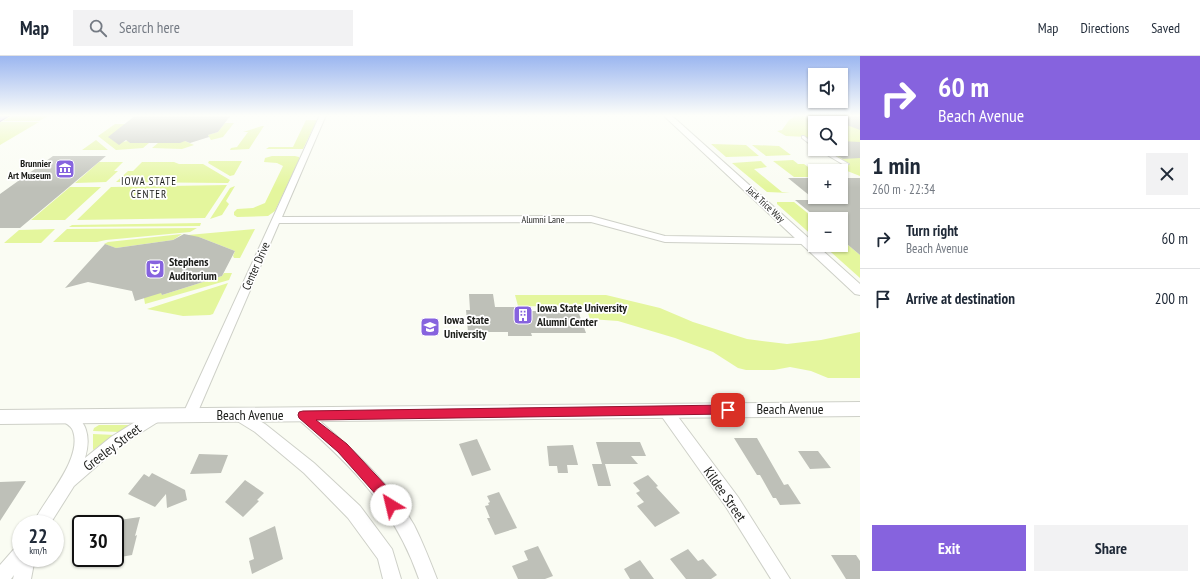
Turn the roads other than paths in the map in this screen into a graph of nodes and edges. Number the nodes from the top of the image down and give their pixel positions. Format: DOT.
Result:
graph roads {
  1 [pos="312,139"];
  2 [pos="695,139"];
  3 [pos="831,156"];
  4 [pos="846,164"];
  5 [pos="277,220"];
  6 [pos="806,241"];
  7 [pos="860,291"];
  8 [pos="860,409"];
  9 [pos="666,410"];
  10 [pos="239,415"];
  11 [pos="303,415"];
  12 [pos="65,416"];
  13 [pos="156,416"];
  14 [pos="189,416"];
  15 [pos="0,417"];
  16 [pos="69,481"];
  17 [pos="47,515"];
  18 [pos="12,564"];
  19 [pos="24,567"];
  20 [pos="0,578"];
  21 [pos="22,579"];
  22 [pos="392,579"];
  23 [pos="428,579"];
  24 [pos="781,579"];
  1 -- 5 [label="street, Center Drive"];
  2 -- 6 [label="street, Jack Trice Way"];
  3 -- 4 [label="street"];
  5 -- 6 [label="street, Alumni Lane"];
  5 -- 14 [label="street, Center Drive"];
  6 -- 7 [label="street, Jack Trice Way"];
  8 -- 9 [label="street, Beach Avenue"];
  9 -- 11 [label="street, Beach Avenue"];
  9 -- 24 [label="street, Kildee Street"];
  10 -- 11 [label="street, Beach Avenue"];
  10 -- 14 [label="street, Beach Avenue"];
  10 -- 22 [label="street"];
  11 -- 23 [label="street"];
  12 -- 13 [label="street, Beach Avenue"];
  12 -- 15 [label="street, Beach Avenue"];
  12 -- 16 [label="street, Greeley Street"];
  13 -- 14 [label="street, Beach Avenue"];
  13 -- 16 [label="street, Greeley Street"];
  16 -- 17 [label="street, Greeley Street"];
  18 -- 20 [label="street"];
  19 -- 21 [label="street"];
}
